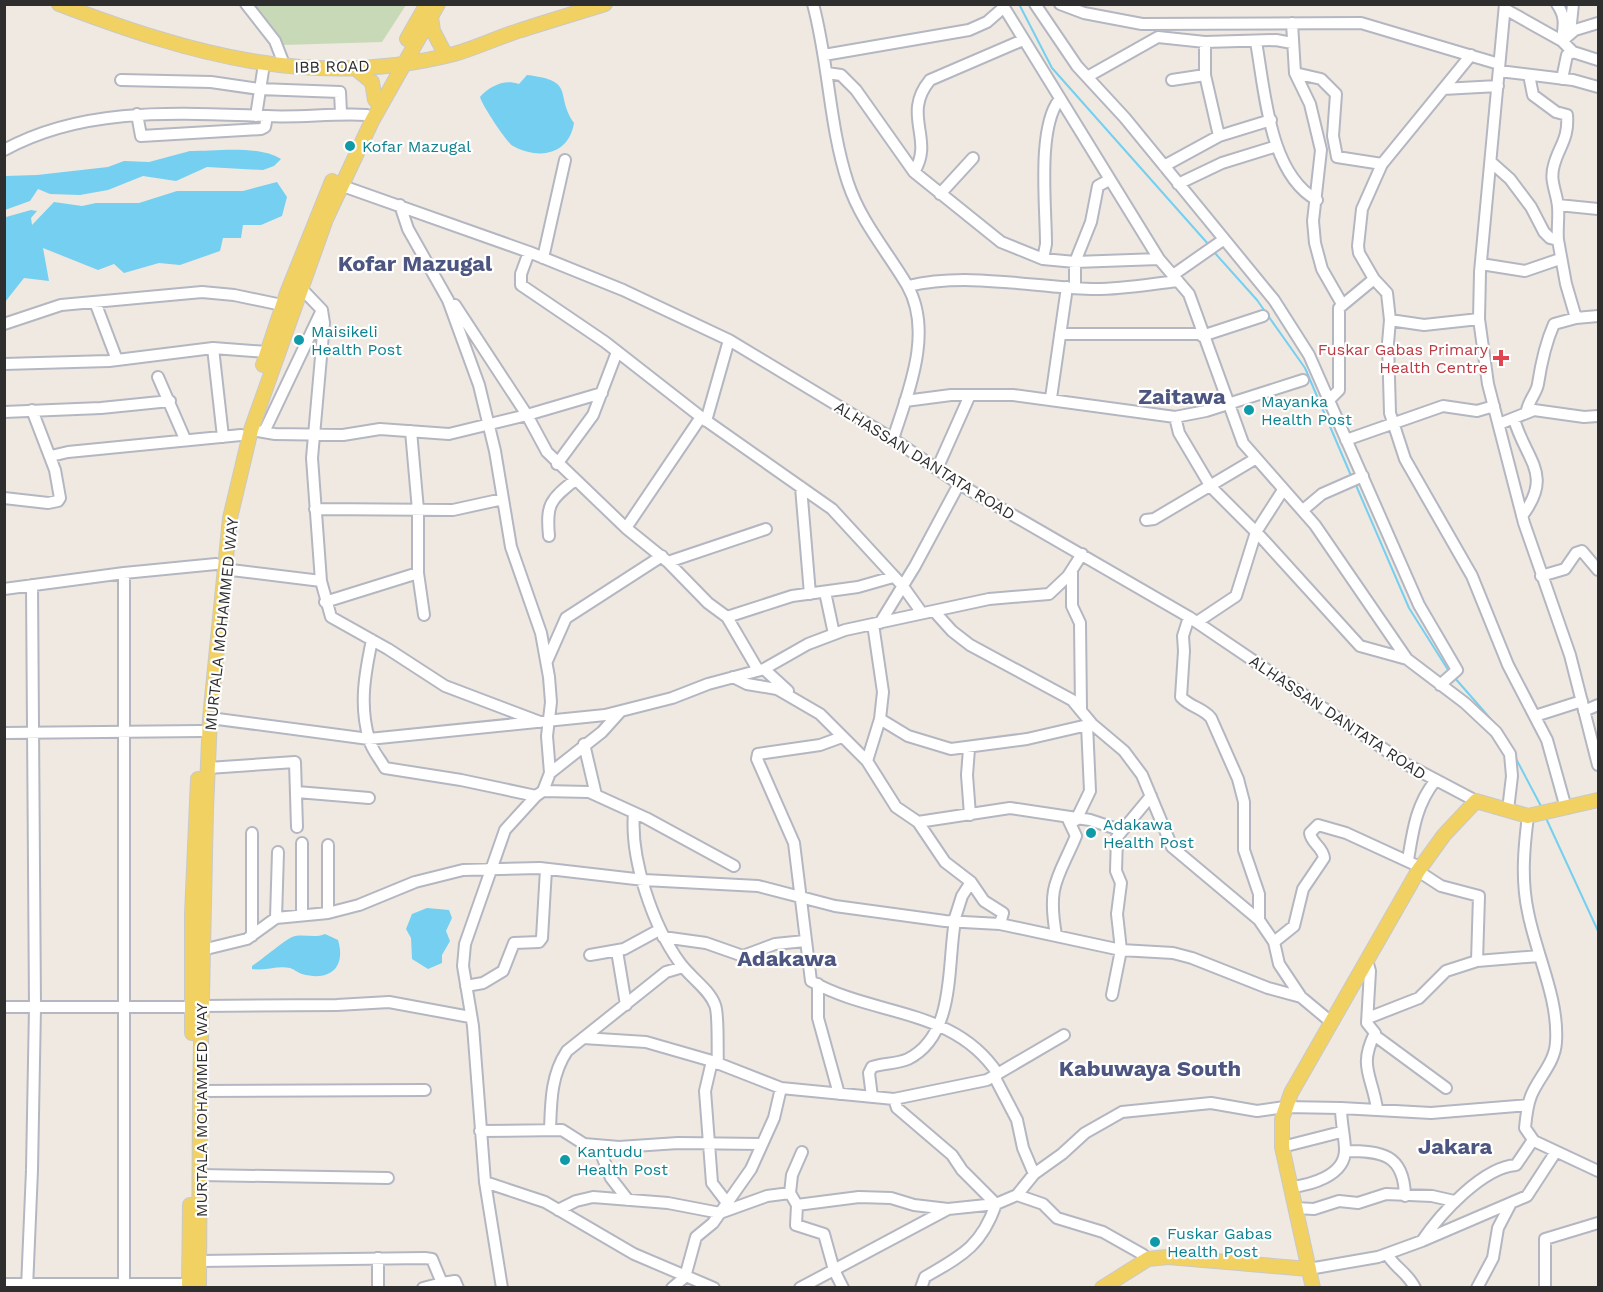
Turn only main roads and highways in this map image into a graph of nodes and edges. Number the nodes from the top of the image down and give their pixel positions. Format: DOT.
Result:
graph roads {
  1 [pos="60,4"];
  2 [pos="81,4"];
  3 [pos="438,4"];
  4 [pos="581,4"];
  5 [pos="604,4"];
  6 [pos="429,11"];
  7 [pos="443,50"];
  8 [pos="401,58"];
  9 [pos="355,68"];
  10 [pos="375,100"];
  11 [pos="336,183"];
  12 [pos="252,432"];
  13 [pos="220,567"];
  14 [pos="1599,800"];
  15 [pos="197,1006"];
  16 [pos="1309,1269"];
  17 [pos="193,1286"];
  18 [pos="1105,1286"];
  19 [pos="1313,1287"];
  1 -- 9 [label="main road, IBB ROAD"];
  2 -- 8 [label="main road, IBB ROAD"];
  3 -- 6 [label="main road, MURTALA MOHAMMED WAY"];
  4 -- 7 [label="main road, IBB ROAD"];
  5 -- 8 [label="main road, IBB ROAD"];
  6 -- 7 [label="main road"];
  6 -- 8 [label="main road, MURTALA MOHAMMED WAY"];
  7 -- 8 [label="main road, IBB ROAD"];
  8 -- 9 [label="main road, IBB ROAD"];
  8 -- 10 [label="main road, MURTALA MOHAMMED WAY"];
  8 -- 11 [label="main road, MURTALA MOHAMMED WAY"];
  9 -- 10 [label="main road"];
  10 -- 11 [label="main road, MURTALA MOHAMMED WAY"];
  11 -- 12 [label="main road, MURTALA MOHAMMED WAY"];
  11 -- 12 [label="main road, MURTALA MOHAMMED WAY"];
  12 -- 13 [label="main road, MURTALA MOHAMMED WAY"];
  13 -- 15 [label="main road, MURTALA MOHAMMED WAY"];
  13 -- 15 [label="main road, MURTALA MOHAMMED WAY"];
  14 -- 16 [label="main road"];
  15 -- 17 [label="main road, MURTALA MOHAMMED WAY"];
  15 -- 17 [label="main road, MURTALA MOHAMMED WAY"];
  16 -- 18 [label="main road"];
  16 -- 19 [label="main road"];
}
